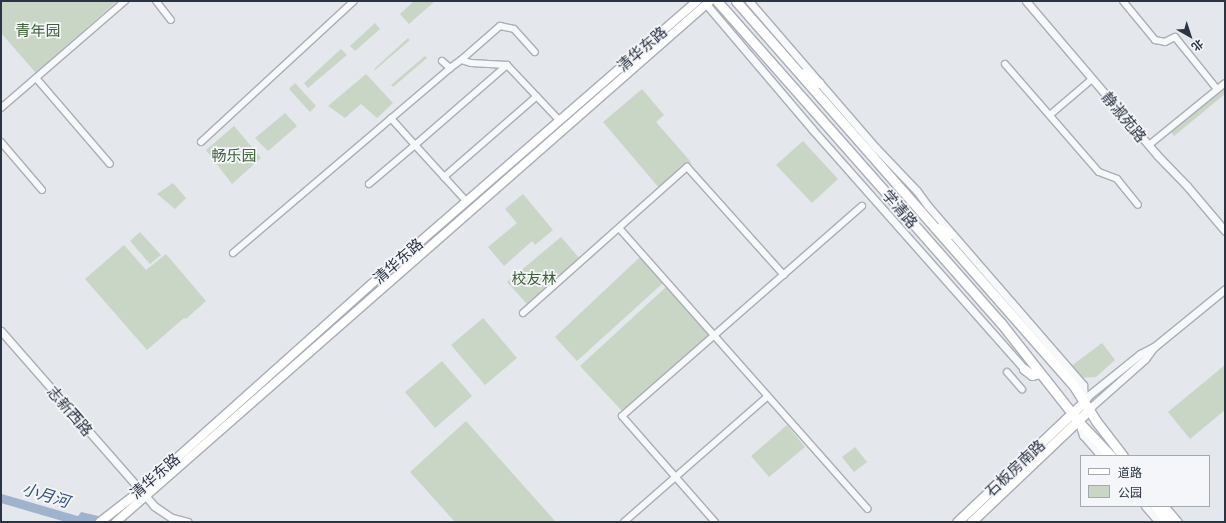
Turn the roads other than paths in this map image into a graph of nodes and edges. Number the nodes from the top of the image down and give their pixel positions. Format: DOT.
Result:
graph roads {
  1 [pos="125,1"];
  2 [pos="156,1"];
  3 [pos="354,1"];
  4 [pos="697,1"];
  5 [pos="717,1"];
  6 [pos="736,1"];
  7 [pos="749,1"];
  8 [pos="1026,1"];
  9 [pos="1123,1"];
  10 [pos="708,3"];
  11 [pos="171,20"];
  12 [pos="535,52"];
  13 [pos="461,60"];
  14 [pos="442,61"];
  15 [pos="1005,64"];
  16 [pos="507,65"];
  17 [pos="450,68"];
  18 [pos="798,70"];
  19 [pos="36,78"];
  20 [pos="1092,79"];
  21 [pos="819,83"];
  22 [pos="1225,83"];
  23 [pos="1217,89"];
  24 [pos="537,96"];
  25 [pos="1,108"];
  26 [pos="1050,114"];
  27 [pos="392,118"];
  28 [pos="560,121"];
  29 [pos="1,142"];
  30 [pos="202,142"];
  31 [pos="1149,145"];
  32 [pos="415,146"];
  33 [pos="110,164"];
  34 [pos="444,177"];
  35 [pos="369,184"];
  36 [pos="42,190"];
  37 [pos="467,202"];
  38 [pos="1138,205"];
  39 [pos="862,206"];
  40 [pos="935,227"];
  41 [pos="619,228"];
  42 [pos="1225,231"];
  43 [pos="952,234"];
  44 [pos="233,253"];
  45 [pos="784,275"];
  46 [pos="1225,289"];
  47 [pos="524,313"];
  48 [pos="1,331"];
  49 [pos="714,336"];
  50 [pos="1154,346"];
  51 [pos="286,359"];
  52 [pos="294,368"];
  53 [pos="1024,369"];
  54 [pos="1007,372"];
  55 [pos="1039,373"];
  56 [pos="1022,389"];
  57 [pos="768,396"];
  58 [pos="1084,402"];
  59 [pos="1089,410"];
  60 [pos="1072,413"];
  61 [pos="1078,421"];
  62 [pos="1100,455"];
  63 [pos="1111,455"];
  64 [pos="1122,455"];
  65 [pos="674,478"];
  66 [pos="142,494"];
  67 [pos="1146,507"];
  68 [pos="1156,507"];
  69 [pos="1164,507"];
  70 [pos="868,509"];
  71 [pos="118,520"];
  72 [pos="1163,521"];
  73 [pos="100,522"];
  74 [pos="188,522"];
  75 [pos="624,522"];
  76 [pos="714,522"];
  77 [pos="957,522"];
  78 [pos="972,522"];
  79 [pos="1177,522"];
  1 -- 19 [label="street"];
  2 -- 11 [label="street"];
  3 -- 30 [label="street"];
  4 -- 28 [label="main road, 清华东路"];
  5 -- 55 [label="main road, 学清路"];
  6 -- 18 [label="main road, 学清路"];
  7 -- 21 [label="street, 学清路"];
  8 -- 20 [label="street, 静淑苑路"];
  9 -- 23 [label="street"];
  10 -- 52 [label="main road, 清华东路"];
  10 -- 53 [label="street, 学清路"];
  12 -- 13 [label="street"];
  13 -- 16 [label="street"];
  13 -- 17 [label="street"];
  14 -- 17 [label="street"];
  15 -- 26 [label="street"];
  16 -- 24 [label="street"];
  16 -- 32 [label="street"];
  17 -- 27 [label="street"];
  18 -- 21 [label="main road"];
  18 -- 40 [label="main road, 学清路"];
  19 -- 25 [label="street"];
  19 -- 33 [label="street"];
  20 -- 26 [label="street"];
  20 -- 31 [label="street, 静淑苑路"];
  21 -- 43 [label="street, 学清路"];
  22 -- 23 [label="street"];
  23 -- 31 [label="street"];
  24 -- 28 [label="street"];
  24 -- 34 [label="street"];
  26 -- 38 [label="street"];
  27 -- 32 [label="street"];
  27 -- 44 [label="street"];
  28 -- 37 [label="main road, 清华东路"];
  29 -- 36 [label="street"];
  31 -- 42 [label="street, 静淑苑路"];
  32 -- 34 [label="street"];
  32 -- 35 [label="street"];
  34 -- 37 [label="street"];
  37 -- 51 [label="main road, 清华东路"];
  39 -- 45 [label="street"];
  40 -- 43 [label="main road"];
  40 -- 58 [label="main road, 学清路"];
  41 -- 45 [label="street"];
  41 -- 47 [label="street"];
  41 -- 49 [label="street"];
  43 -- 58 [label="street, 学清路"];
  45 -- 49 [label="street"];
  46 -- 50 [label="street"];
  48 -- 66 [label="street, 志新西路"];
  49 -- 57 [label="street"];
  49 -- 65 [label="street"];
  50 -- 58 [label="street"];
  50 -- 59 [label="street"];
  51 -- 52 [label="main road"];
  51 -- 66 [label="main road, 清华东路"];
  52 -- 66 [label="main road, 清华东路"];
  53 -- 55 [label="main road"];
  54 -- 56 [label="street"];
  55 -- 60 [label="main road, 学清路"];
  57 -- 65 [label="street"];
  57 -- 70 [label="street"];
  58 -- 59 [label="main road, 学清路"];
  58 -- 60 [label="main road, 石板房南路"];
  59 -- 61 [label="main road, 石板房南路"];
  59 -- 64 [label="main road, 学清路"];
  60 -- 61 [label="main road, 学清路"];
  60 -- 77 [label="main road, 石板房南路"];
  61 -- 62 [label="street, 学清路"];
  61 -- 63 [label="main road, 学清路"];
  61 -- 78 [label="main road, 石板房南路"];
  65 -- 75 [label="street"];
  65 -- 76 [label="street"];
  66 -- 71 [label="main road, 清华东路"];
  66 -- 73 [label="main road, 清华东路"];
  66 -- 74 [label="street, 志新西路"];
  67 -- 72 [label="street"];
  68 -- 72 [label="main road"];
  69 -- 79 [label="main road"];
}
